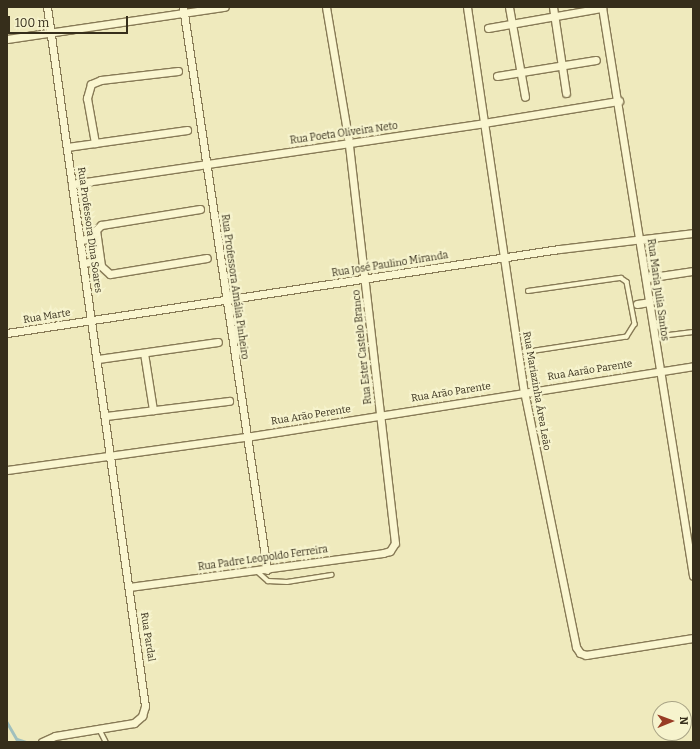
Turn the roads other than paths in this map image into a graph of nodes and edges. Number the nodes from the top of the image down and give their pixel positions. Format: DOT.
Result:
graph roads {
  1 [pos="47,7"];
  2 [pos="225,7"];
  3 [pos="326,7"];
  4 [pos="467,7"];
  5 [pos="509,7"];
  6 [pos="553,7"];
  7 [pos="602,8"];
  8 [pos="184,10"];
  9 [pos="554,16"];
  10 [pos="512,24"];
  11 [pos="488,28"];
  12 [pos="51,33"];
  13 [pos="7,39"];
  14 [pos="596,60"];
  15 [pos="562,65"];
  16 [pos="178,71"];
  17 [pos="521,72"];
  18 [pos="497,76"];
  19 [pos="566,93"];
  20 [pos="525,97"];
  21 [pos="618,101"];
  22 [pos="484,123"];
  23 [pos="186,130"];
  24 [pos="95,143"];
  25 [pos="349,143"];
  26 [pos="67,147"];
  27 [pos="207,165"];
  28 [pos="72,184"];
  29 [pos="200,209"];
  30 [pos="693,233"];
  31 [pos="97,238"];
  32 [pos="80,240"];
  33 [pos="640,240"];
  34 [pos="207,258"];
  35 [pos="504,258"];
  36 [pos="100,260"];
  37 [pos="84,263"];
  38 [pos="693,271"];
  39 [pos="646,278"];
  40 [pos="366,279"];
  41 [pos="528,291"];
  42 [pos="226,300"];
  43 [pos="649,302"];
  44 [pos="634,305"];
  45 [pos="91,320"];
  46 [pos="693,332"];
  47 [pos="7,333"];
  48 [pos="657,337"];
  49 [pos="218,342"];
  50 [pos="536,351"];
  51 [pos="144,353"];
  52 [pos="98,359"];
  53 [pos="693,366"];
  54 [pos="659,371"];
  55 [pos="524,391"];
  56 [pos="229,401"];
  57 [pos="153,410"];
  58 [pos="380,414"];
  59 [pos="106,416"];
  60 [pos="246,436"];
  61 [pos="111,456"];
  62 [pos="7,470"];
  63 [pos="395,543"];
  64 [pos="267,570"];
  65 [pos="257,571"];
  66 [pos="331,575"];
  67 [pos="693,576"];
  68 [pos="129,587"];
  69 [pos="693,638"];
  70 [pos="100,730"];
  71 [pos="42,742"];
  72 [pos="106,742"];
  1 -- 12 [label="street, Rua Professora Dina Soares"];
  2 -- 8 [label="street"];
  3 -- 25 [label="street, Rua Ester Castelo Branco"];
  4 -- 22 [label="street, Rua Mariazinha Área Leão"];
  5 -- 10 [label="street"];
  6 -- 9 [label="street"];
  7 -- 9 [label="street"];
  7 -- 21 [label="street, Rua Maria Julia Santos"];
  8 -- 12 [label="street"];
  8 -- 27 [label="street, Rua Professora Amália Pinheiro"];
  9 -- 10 [label="street"];
  9 -- 15 [label="street"];
  10 -- 11 [label="street"];
  10 -- 17 [label="street"];
  12 -- 13 [label="street"];
  12 -- 26 [label="street, Rua Professora Dina Soares"];
  14 -- 15 [label="street"];
  15 -- 17 [label="street"];
  15 -- 19 [label="street"];
  16 -- 24 [label="street"];
  17 -- 18 [label="street"];
  17 -- 20 [label="street"];
  21 -- 22 [label="street, Rua Poeta Oliveira Neto"];
  21 -- 33 [label="street, Rua Maria Julia Santos"];
  22 -- 25 [label="street, Rua Poeta Oliveira Neto"];
  22 -- 35 [label="street, Rua Mariazinha Área Leão"];
  23 -- 24 [label="street"];
  24 -- 26 [label="street"];
  25 -- 27 [label="street, Rua Poeta Oliveira Neto"];
  25 -- 40 [label="street, Rua Ester Castelo Branco"];
  26 -- 28 [label="street, Rua Professora Dina Soares"];
  27 -- 28 [label="street, Rua Poeta Oliveira Neto"];
  27 -- 42 [label="street, Rua Professora Amália Pinheiro"];
  28 -- 32 [label="street, Rua Professora Dina Soares"];
  29 -- 31 [label="street"];
  30 -- 33 [label="street, Rua José Paulino Miranda"];
  31 -- 32 [label="street"];
  31 -- 36 [label="street"];
  32 -- 37 [label="street, Rua Professora Dina Soares"];
  33 -- 35 [label="street, Rua José Paulino Miranda"];
  33 -- 39 [label="street, Rua Maria Julia Santos"];
  34 -- 36 [label="street"];
  35 -- 40 [label="street, Rua José Paulino Miranda"];
  35 -- 55 [label="street, Rua Mariazinha Área Leão"];
  36 -- 37 [label="street"];
  37 -- 45 [label="street, Rua Professora Dina Soares"];
  38 -- 39 [label="street"];
  39 -- 43 [label="street, Rua Maria Julia Santos"];
  40 -- 42 [label="street, Rua José Paulino Miranda"];
  40 -- 58 [label="street, Rua Ester Castelo Branco"];
  41 -- 44 [label="lane"];
  42 -- 45 [label="street, Rua José Paulino Miranda"];
  42 -- 60 [label="street, Rua Professora Amália Pinheiro"];
  43 -- 44 [label="street"];
  43 -- 48 [label="street, Rua Maria Julia Santos"];
  44 -- 50 [label="lane"];
  45 -- 47 [label="street, Rua Marte"];
  45 -- 52 [label="street, Rua Professora Dina Soares"];
  46 -- 48 [label="lane"];
  48 -- 54 [label="street, Rua Maria Julia Santos"];
  49 -- 51 [label="street"];
  51 -- 52 [label="street"];
  51 -- 57 [label="street"];
  52 -- 59 [label="street, Rua Professora Dina Soares"];
  53 -- 54 [label="street, Rua Aarão Parente"];
  54 -- 55 [label="street, Rua Aarão Parente"];
  54 -- 67 [label="street, Rua Maria Julia Santos"];
  55 -- 58 [label="street, Rua Arão Parente"];
  55 -- 69 [label="street, Rua Mariazinha Área Leão"];
  56 -- 57 [label="street"];
  57 -- 59 [label="street"];
  58 -- 60 [label="street, Rua Arão Perente"];
  58 -- 63 [label="street, Rua Ester Castelo Branco"];
  59 -- 61 [label="street, Rua Professora Dina Soares"];
  60 -- 61 [label="street"];
  60 -- 64 [label="street, Rua Professora Amália Pinheiro"];
  61 -- 62 [label="street"];
  61 -- 68 [label="street, Rua Pardal"];
  63 -- 64 [label="street, Rua Padre Leopoldo Ferreira"];
  64 -- 65 [label="street, Rua Padre Leopoldo Ferreira"];
  65 -- 66 [label="lane"];
  65 -- 68 [label="street, Rua Padre Leopoldo Ferreira"];
  68 -- 70 [label="street, Rua Pardal"];
  70 -- 71 [label="street, Rua Pardal"];
  70 -- 72 [label="lane"];
}
